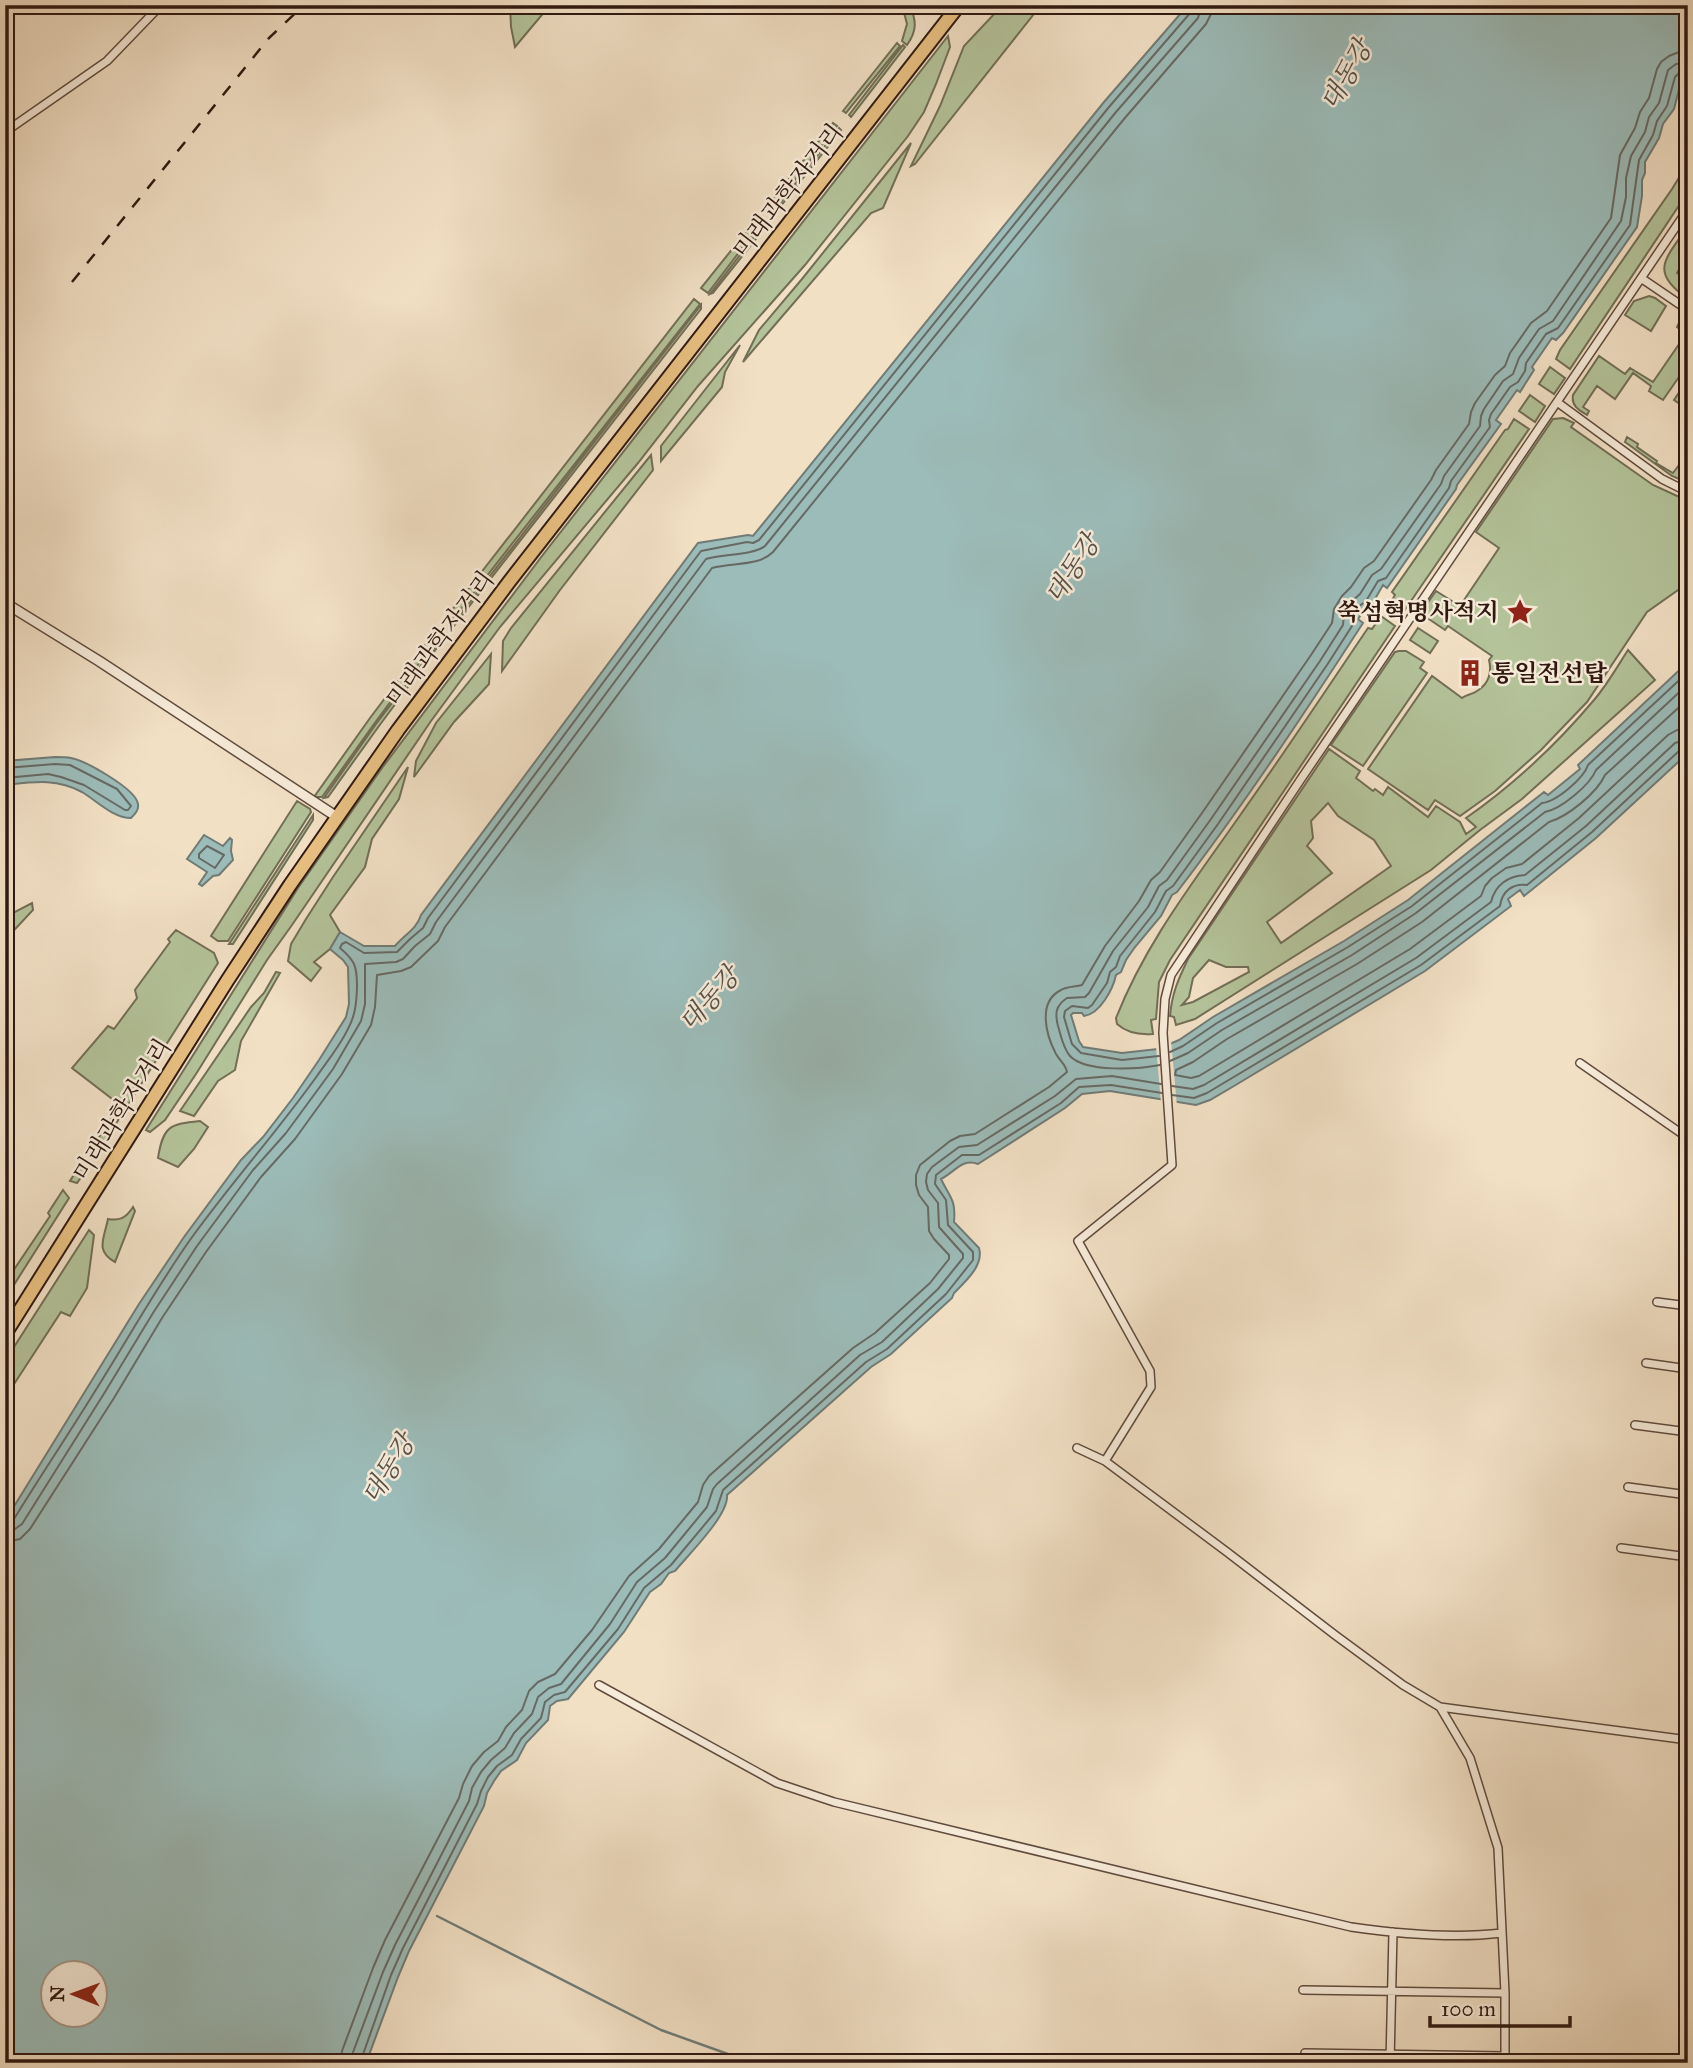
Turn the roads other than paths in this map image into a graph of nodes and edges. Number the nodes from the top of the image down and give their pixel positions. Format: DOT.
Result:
graph roads {
  1 [pos="161,5"];
  2 [pos="959,5"];
  3 [pos="5,132"];
  4 [pos="1688,209"];
  5 [pos="1641,278"];
  6 [pos="1688,310"];
  7 [pos="1557,402"];
  8 [pos="1688,492"];
  9 [pos="5,605"];
  10 [pos="337,817"];
  11 [pos="1580,1063"];
  12 [pos="1688,1138"];
  13 [pos="1657,1302"];
  14 [pos="1688,1306"];
  15 [pos="5,1334"];
  16 [pos="1646,1363"];
  17 [pos="1688,1370"];
  18 [pos="1635,1425"];
  19 [pos="1688,1432"];
  20 [pos="1077,1448"];
  21 [pos="1105,1461"];
  22 [pos="1628,1488"];
  23 [pos="1688,1495"];
  24 [pos="1621,1548"];
  25 [pos="1688,1558"];
  26 [pos="599,1685"];
  27 [pos="1440,1707"];
  28 [pos="1688,1740"];
  29 [pos="1393,1932"];
  30 [pos="1502,1933"];
  31 [pos="1303,1990"];
  32 [pos="1393,1992"];
  33 [pos="1505,1993"];
  34 [pos="1305,2053"];
  35 [pos="1391,2059"];
  36 [pos="1505,2059"];
  1 -- 3 [label="street"];
  2 -- 10 [label="main road, 미래과학자거리"];
  4 -- 5 [label="street"];
  5 -- 6 [label="street"];
  5 -- 7 [label="street"];
  7 -- 8 [label="street"];
  7 -- 21 [label="street"];
  9 -- 10 [label="street"];
  10 -- 15 [label="main road, 미래과학자거리"];
  11 -- 12 [label="street"];
  13 -- 14 [label="street"];
  16 -- 17 [label="street"];
  18 -- 19 [label="street"];
  20 -- 21 [label="street"];
  21 -- 27 [label="street"];
  22 -- 23 [label="street"];
  24 -- 25 [label="street"];
  26 -- 29 [label="street"];
  27 -- 28 [label="street"];
  27 -- 30 [label="street"];
  29 -- 30 [label="street"];
  29 -- 32 [label="street"];
  30 -- 33 [label="street"];
  31 -- 32 [label="street"];
  32 -- 33 [label="street"];
  32 -- 35 [label="street"];
  33 -- 36 [label="street"];
  34 -- 35 [label="street"];
  35 -- 36 [label="street"];
}
